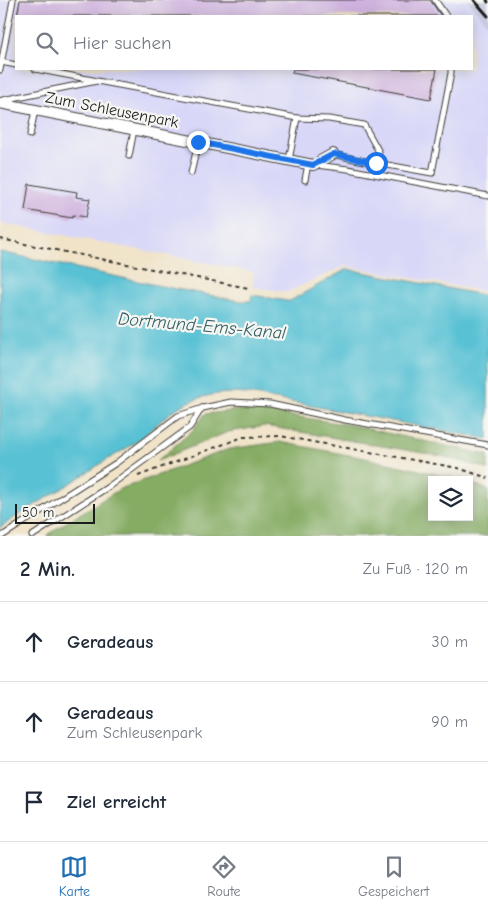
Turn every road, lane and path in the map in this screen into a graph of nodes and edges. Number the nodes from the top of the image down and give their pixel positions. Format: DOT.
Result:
graph roads {
  1 [pos="13,0"];
  2 [pos="435,0"];
  3 [pos="445,15"];
  4 [pos="2,62"];
  5 [pos="15,65"];
  6 [pos="0,70"];
  7 [pos="40,70"];
  8 [pos="451,70"];
  9 [pos="97,81"];
  10 [pos="0,102"];
  11 [pos="35,110"];
  12 [pos="297,118"];
  13 [pos="134,130"];
  14 [pos="30,135"];
  15 [pos="198,142"];
  16 [pos="334,154"];
  17 [pos="129,156"];
  18 [pos="289,160"];
  19 [pos="376,163"];
  20 [pos="310,164"];
  21 [pos="191,174"];
  22 [pos="305,180"];
  23 [pos="488,196"];
  24 [pos="0,239"];
  25 [pos="248,288"];
  26 [pos="203,408"];
  27 [pos="488,445"];
  28 [pos="135,477"];
  29 [pos="488,478"];
  30 [pos="2,536"];
  31 [pos="32,536"];
  1 -- 4 [label="lane"];
  2 -- 3 [label="lane"];
  4 -- 5 [label="lane"];
  4 -- 6 [label="lane"];
  7 -- 9 [label="lane"];
  8 -- 19 [label="lane"];
  9 -- 10 [label="lane"];
  9 -- 12 [label="lane"];
  10 -- 11 [label="street, Zum Schleusenpark"];
  11 -- 13 [label="street, Zum Schleusenpark"];
  11 -- 14 [label="lane"];
  12 -- 18 [label="lane"];
  12 -- 19 [label="lane"];
  13 -- 15 [label="street, Zum Schleusenpark"];
  13 -- 17 [label="lane"];
  15 -- 18 [label="street, Zum Schleusenpark"];
  15 -- 21 [label="lane"];
  16 -- 19 [label="lane"];
  16 -- 20 [label="street"];
  18 -- 20 [label="street, Zum Schleusenpark"];
  20 -- 22 [label="lane"];
  20 -- 23 [label="lane"];
  24 -- 25 [label="path"];
  26 -- 27 [label="lane"];
  26 -- 30 [label="lane"];
  26 -- 31 [label="lane"];
  28 -- 29 [label="path"];
}
